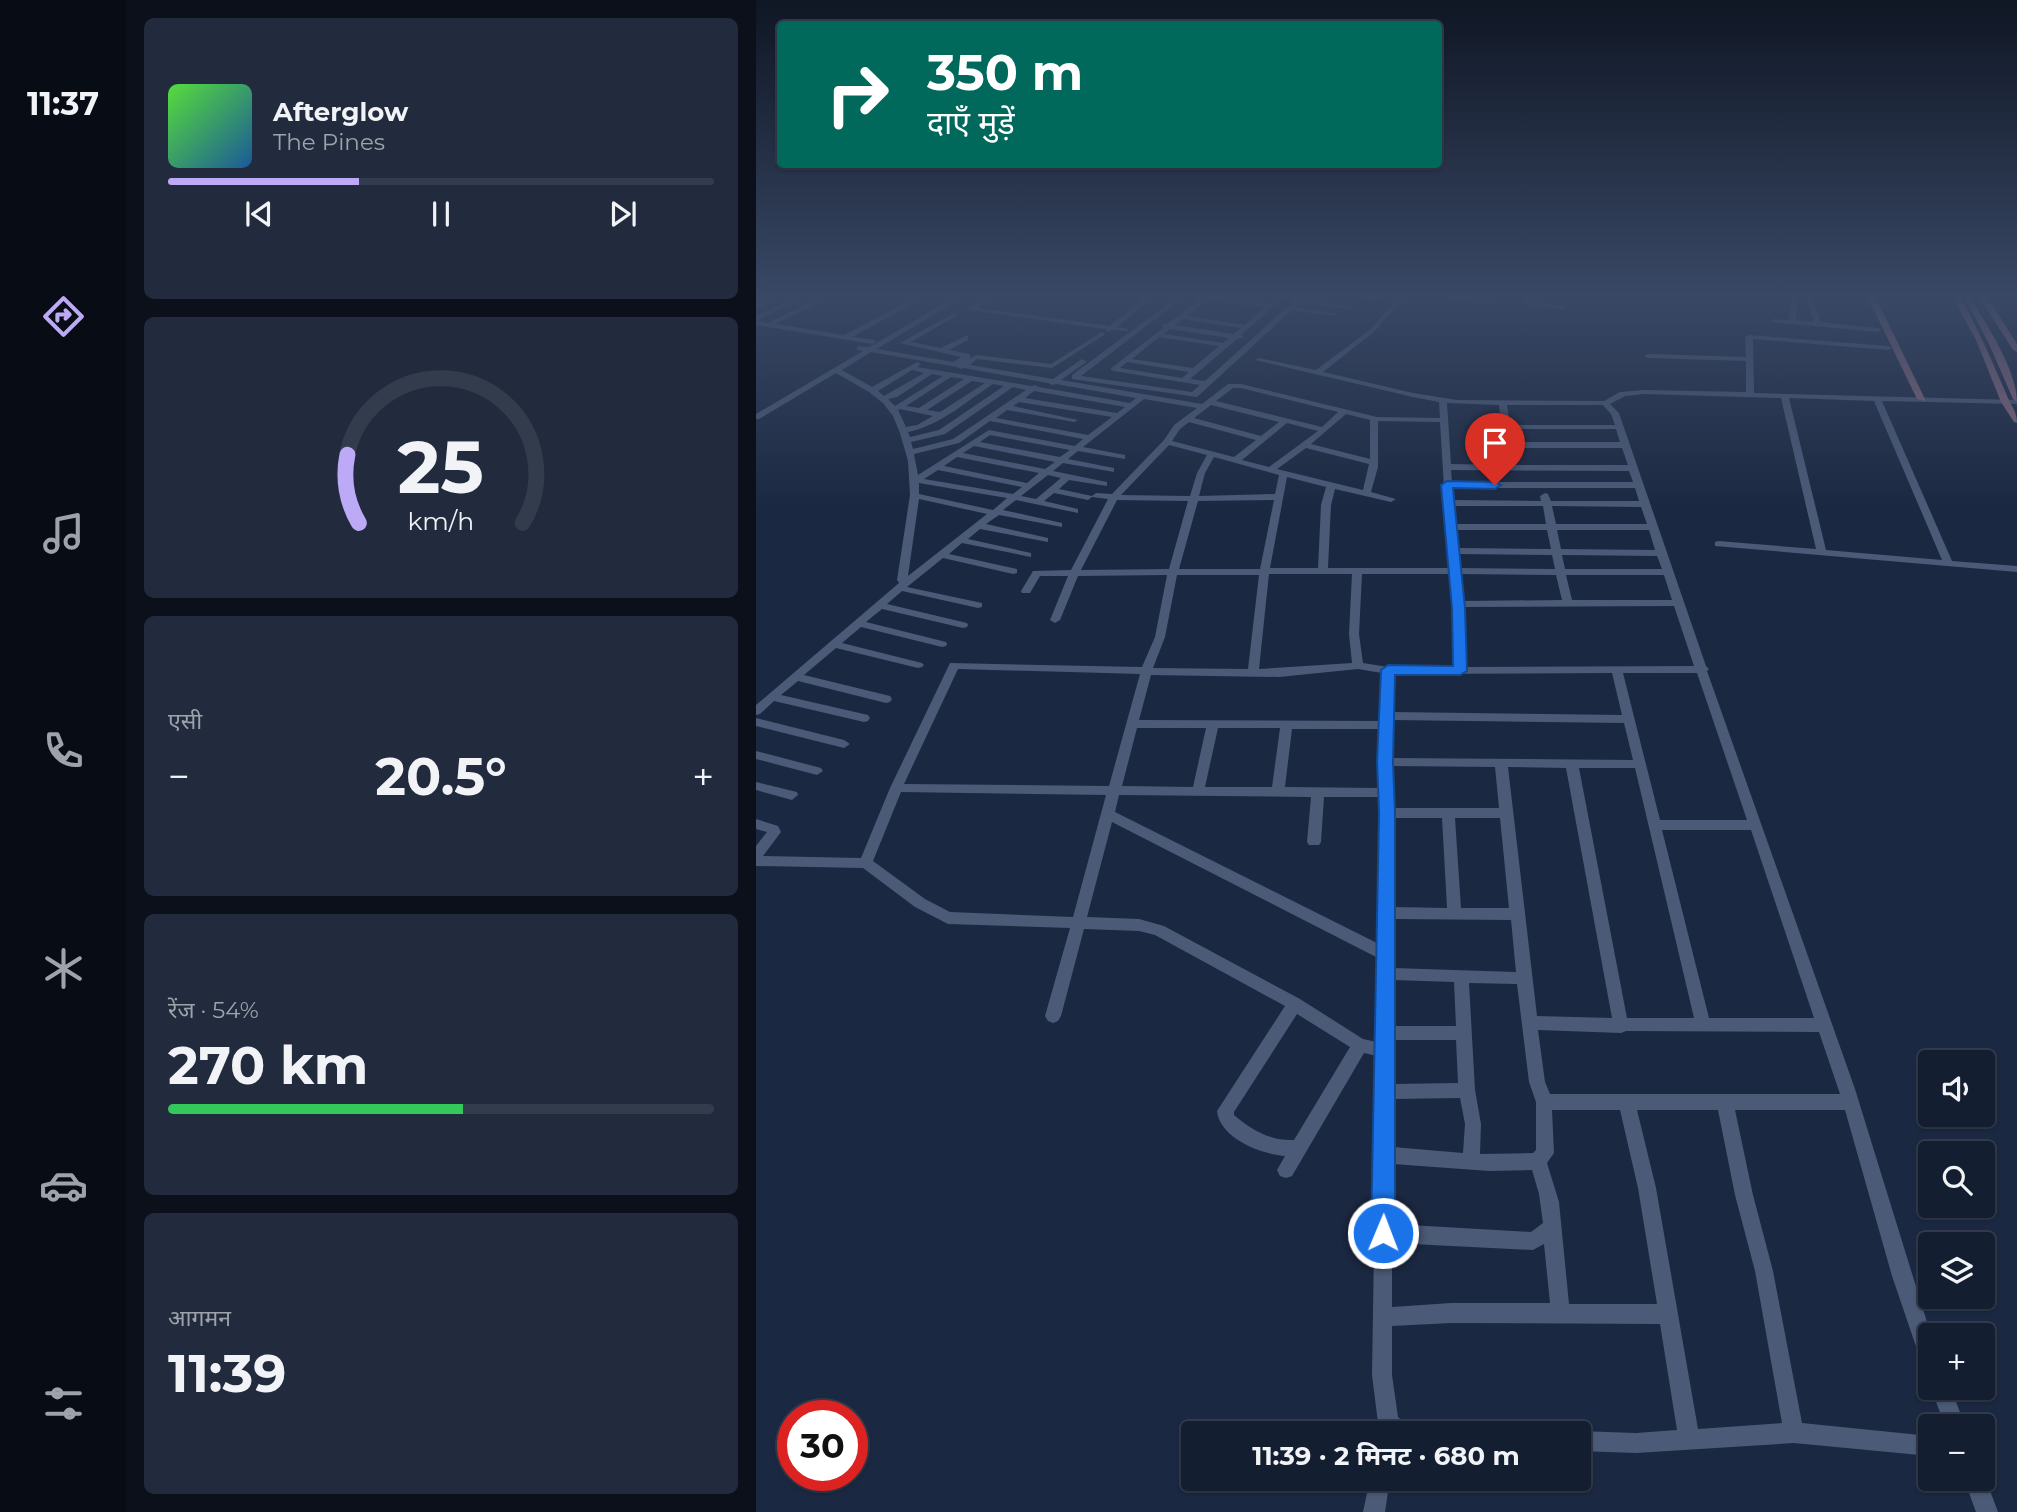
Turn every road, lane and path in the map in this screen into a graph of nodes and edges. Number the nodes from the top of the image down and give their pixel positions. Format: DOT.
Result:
graph roads {
  1 [pos="828,369"];
  2 [pos="835,369"];
  3 [pos="910,369"];
  4 [pos="914,369"];
  5 [pos="955,369"];
  6 [pos="1068,369"];
  7 [pos="1085,369"];
  8 [pos="1114,369"];
  9 [pos="1185,369"];
  10 [pos="1225,369"];
  11 [pos="1297,369"];
  12 [pos="1322,369"];
  13 [pos="1750,369"];
  14 [pos="1899,369"];
  15 [pos="1902,369"];
  16 [pos="1997,369"];
  17 [pos="2001,369"];
  18 [pos="1195,370"];
  19 [pos="928,371"];
  20 [pos="1317,373"];
  21 [pos="971,378"];
  22 [pos="1184,380"];
  23 [pos="991,382"];
  24 [pos="1048,382"];
  25 [pos="1208,384"];
  26 [pos="1011,385"];
  27 [pos="1034,387"];
  28 [pos="1136,387"];
  29 [pos="872,391"];
  30 [pos="1751,394"];
  31 [pos="1126,395"];
  32 [pos="1784,395"];
  33 [pos="1142,397"];
  34 [pos="1018,398"];
  35 [pos="1877,398"];
  36 [pos="2014,398"];
  37 [pos="882,399"];
  38 [pos="1915,399"];
  39 [pos="1443,400"];
  40 [pos="1503,403"];
  41 [pos="1605,403"];
  42 [pos="1130,405"];
  43 [pos="1206,405"];
  44 [pos="1006,407"];
  45 [pos="897,408"];
  46 [pos="756,410"];
  47 [pos="920,411"];
  48 [pos="1343,412"];
  49 [pos="941,415"];
  50 [pos="1117,415"];
  51 [pos="756,417"];
  52 [pos="1374,418"];
  53 [pos="990,419"];
  54 [pos="1188,419"];
  55 [pos="1074,420"];
  56 [pos="2017,420"];
  57 [pos="1285,421"];
  58 [pos="1444,421"];
  59 [pos="1506,427"];
  60 [pos="1619,427"];
  61 [pos="1324,430"];
  62 [pos="905,435"];
  63 [pos="1089,438"];
  64 [pos="1263,439"];
  65 [pos="1167,442"];
  66 [pos="973,443"];
  67 [pos="1509,444"];
  68 [pos="1305,445"];
  69 [pos="1625,445"];
  70 [pos="1076,447"];
  71 [pos="911,452"];
  72 [pos="957,454"];
  73 [pos="1211,455"];
  74 [pos="1122,457"];
  75 [pos="1061,460"];
  76 [pos="1236,461"];
  77 [pos="1372,462"];
  78 [pos="937,467"];
  79 [pos="1446,467"];
  80 [pos="1511,467"];
  81 [pos="1540,468"];
  82 [pos="1632,468"];
  83 [pos="1111,470"];
  84 [pos="1270,470"];
  85 [pos="1045,473"];
  86 [pos="1283,474"];
  87 [pos="1067,477"];
  88 [pos="916,480"];
  89 [pos="1104,484"];
  90 [pos="1447,485"];
  91 [pos="1543,485"];
  92 [pos="1638,485"];
  93 [pos="1030,486"];
  94 [pos="1331,486"];
  95 [pos="1052,490"];
  96 [pos="1366,492"];
  97 [pos="917,496"];
  98 [pos="1092,497"];
  99 [pos="1114,497"];
  100 [pos="1279,497"];
  101 [pos="1014,498"];
  102 [pos="1194,498"];
  103 [pos="1391,499"];
  104 [pos="1037,503"];
  105 [pos="1449,503"];
  106 [pos="1547,503"];
  107 [pos="1644,504"];
  108 [pos="1075,511"];
  109 [pos="997,512"];
  110 [pos="1059,525"];
  111 [pos="980,526"];
  112 [pos="1452,527"];
  113 [pos="1651,527"];
  114 [pos="1552,528"];
  115 [pos="961,540"];
  116 [pos="1045,540"];
  117 [pos="1718,544"];
  118 [pos="1454,551"];
  119 [pos="1659,553"];
  120 [pos="1822,553"];
  121 [pos="1556,554"];
  122 [pos="942,555"];
  123 [pos="1028,555"];
  124 [pos="1949,564"];
  125 [pos="2017,569"];
  126 [pos="1013,571"];
  127 [pos="1357,571"];
  128 [pos="1075,572"];
  129 [pos="1173,572"];
  130 [pos="1322,572"];
  131 [pos="1455,572"];
  132 [pos="1667,572"];
  133 [pos="1264,573"];
  134 [pos="1561,573"];
  135 [pos="902,586"];
  136 [pos="1026,591"];
  137 [pos="1567,601"];
  138 [pos="1678,603"];
  139 [pos="1456,604"];
  140 [pos="880,605"];
  141 [pos="978,605"];
  142 [pos="1055,620"];
  143 [pos="859,623"];
  144 [pos="963,625"];
  145 [pos="833,644"];
  146 [pos="942,644"];
  147 [pos="918,665"];
  148 [pos="1358,666"];
  149 [pos="1703,669"];
  150 [pos="1388,670"];
  151 [pos="1460,671"];
  152 [pos="1617,671"];
  153 [pos="1146,672"];
  154 [pos="1253,673"];
  155 [pos="796,677"];
  156 [pos="772,698"];
  157 [pos="886,699"];
  158 [pos="756,711"];
  159 [pos="864,718"];
  160 [pos="1627,719"];
  161 [pos="1386,721"];
  162 [pos="756,722"];
  163 [pos="1133,724"];
  164 [pos="1213,724"];
  165 [pos="1287,724"];
  166 [pos="844,744"];
  167 [pos="756,755"];
  168 [pos="1385,762"];
  169 [pos="1500,763"];
  170 [pos="1639,764"];
  171 [pos="1572,765"];
  172 [pos="817,771"];
  173 [pos="756,786"];
  174 [pos="896,789"];
  175 [pos="1113,791"];
  176 [pos="1198,791"];
  177 [pos="1278,792"];
  178 [pos="1318,792"];
  179 [pos="1385,793"];
  180 [pos="792,794"];
  181 [pos="1387,813"];
  182 [pos="1504,813"];
  183 [pos="1108,814"];
  184 [pos="1448,814"];
  185 [pos="756,824"];
  186 [pos="1654,824"];
  187 [pos="1756,825"];
  188 [pos="1314,842"];
  189 [pos="756,858"];
  190 [pos="866,863"];
  191 [pos="1385,913"];
  192 [pos="1454,913"];
  193 [pos="1517,914"];
  194 [pos="1078,921"];
  195 [pos="1385,954"];
  196 [pos="1384,974"];
  197 [pos="1461,977"];
  198 [pos="1524,978"];
  199 [pos="1295,1004"];
  200 [pos="1054,1016"];
  201 [pos="1531,1023"];
  202 [pos="1703,1023"];
  203 [pos="1824,1024"];
  204 [pos="1620,1026"];
  205 [pos="1465,1033"];
  206 [pos="1384,1041"];
  207 [pos="1360,1045"];
  208 [pos="1467,1090"];
  209 [pos="1384,1092"];
  210 [pos="1544,1102"];
  211 [pos="1850,1102"];
  212 [pos="1627,1104"];
  213 [pos="1724,1104"];
  214 [pos="1297,1148"];
  215 [pos="1385,1155"];
  216 [pos="1471,1161"];
  217 [pos="1537,1161"];
  218 [pos="1286,1170"];
  219 [pos="1552,1228"];
  220 [pos="1383,1233"];
  221 [pos="1560,1313"];
  222 [pos="1667,1314"];
  223 [pos="1381,1317"];
  224 [pos="1918,1329"];
  225 [pos="1390,1421"];
  226 [pos="1794,1433"];
  227 [pos="1689,1439"];
  228 [pos="1591,1441"];
  229 [pos="1918,1445"];
  230 [pos="1378,1491"];
  231 [pos="1979,1491"];
  232 [pos="1374,1512"];
  233 [pos="1986,1512"];
  1 -- 46 [label="street"];
  2 -- 29 [label="street"];
  2 -- 51 [label="street"];
  3 -- 29 [label="street"];
  4 -- 19 [label="street"];
  5 -- 19 [label="street"];
  5 -- 21 [label="street"];
  5 -- 24 [label="street"];
  5 -- 45 [label="street"];
  6 -- 24 [label="street"];
  7 -- 28 [label="street"];
  8 -- 22 [label="street"];
  9 -- 18 [label="street"];
  10 -- 25 [label="street"];
  11 -- 20 [label="street"];
  12 -- 20 [label="street"];
  13 -- 30 [label="street"];
  14 -- 38 [label="main road"];
  15 -- 38 [label="main road"];
  16 -- 36 [label="main road"];
  17 -- 36 [label="main road"];
  18 -- 22 [label="street"];
  19 -- 37 [label="street"];
  20 -- 39 [label="street"];
  21 -- 23 [label="street"];
  21 -- 47 [label="street"];
  22 -- 25 [label="street"];
  23 -- 26 [label="street"];
  23 -- 49 [label="street"];
  24 -- 27 [label="street"];
  24 -- 31 [label="street"];
  25 -- 28 [label="street"];
  26 -- 27 [label="street"];
  26 -- 62 [label="street"];
  27 -- 34 [label="street"];
  27 -- 42 [label="street"];
  28 -- 31 [label="street"];
  29 -- 37 [label="street"];
  30 -- 32 [label="street"];
  30 -- 41 [label="street"];
  31 -- 33 [label="street"];
  32 -- 35 [label="street"];
  32 -- 120 [label="street"];
  33 -- 42 [label="street"];
  33 -- 43 [label="street"];
  34 -- 44 [label="street"];
  34 -- 50 [label="street"];
  35 -- 38 [label="street"];
  35 -- 124 [label="street"];
  36 -- 38 [label="street"];
  36 -- 56 [label="main road"];
  37 -- 45 [label="street"];
  39 -- 40 [label="street"];
  39 -- 58 [label="street"];
  40 -- 41 [label="street"];
  40 -- 59 [label="street"];
  41 -- 60 [label="street"];
  42 -- 50 [label="street"];
  43 -- 48 [label="street"];
  43 -- 54 [label="street"];
  43 -- 57 [label="street"];
  44 -- 53 [label="street"];
  44 -- 55 [label="street"];
  45 -- 47 [label="street"];
  45 -- 62 [label="street"];
  47 -- 49 [label="street"];
  48 -- 52 [label="street"];
  48 -- 61 [label="street"];
  49 -- 62 [label="street"];
  50 -- 63 [label="street"];
  52 -- 58 [label="street"];
  52 -- 77 [label="street"];
  53 -- 63 [label="street"];
  53 -- 71 [label="street"];
  54 -- 64 [label="street"];
  54 -- 65 [label="street"];
  57 -- 61 [label="street"];
  57 -- 64 [label="street"];
  58 -- 79 [label="street"];
  59 -- 60 [label="street"];
  59 -- 67 [label="street"];
  60 -- 69 [label="street"];
  61 -- 68 [label="street"];
  62 -- 71 [label="street"];
  63 -- 70 [label="street"];
  64 -- 76 [label="street"];
  65 -- 73 [label="street"];
  65 -- 99 [label="street"];
  66 -- 70 [label="street"];
  66 -- 72 [label="street"];
  66 -- 75 [label="street"];
  67 -- 69 [label="street"];
  67 -- 80 [label="street"];
  68 -- 77 [label="street"];
  68 -- 84 [label="street"];
  69 -- 82 [label="street"];
  70 -- 74 [label="street"];
  70 -- 75 [label="street"];
  71 -- 88 [label="street"];
  72 -- 78 [label="street"];
  72 -- 85 [label="street"];
  73 -- 76 [label="street"];
  73 -- 102 [label="street"];
  75 -- 83 [label="street"];
  75 -- 85 [label="street"];
  76 -- 84 [label="street"];
  77 -- 96 [label="street"];
  78 -- 88 [label="street"];
  78 -- 93 [label="street"];
  79 -- 80 [label="street"];
  79 -- 90 [label="street"];
  80 -- 81 [label="street"];
  81 -- 82 [label="street"];
  81 -- 91 [label="street"];
  82 -- 92 [label="street"];
  84 -- 86 [label="street"];
  85 -- 87 [label="street"];
  85 -- 93 [label="street"];
  86 -- 94 [label="street"];
  86 -- 100 [label="street"];
  87 -- 89 [label="street"];
  87 -- 95 [label="street"];
  88 -- 97 [label="street"];
  88 -- 101 [label="street"];
  90 -- 91 [label="street"];
  90 -- 105 [label="street"];
  91 -- 92 [label="street"];
  91 -- 106 [label="street"];
  92 -- 107 [label="street"];
  93 -- 101 [label="street"];
  94 -- 96 [label="street"];
  94 -- 130 [label="street"];
  95 -- 98 [label="street"];
  95 -- 104 [label="street"];
  96 -- 103 [label="street"];
  97 -- 109 [label="street"];
  97 -- 135 [label="street"];
  98 -- 99 [label="street"];
  99 -- 102 [label="street"];
  99 -- 128 [label="street"];
  100 -- 102 [label="street"];
  100 -- 133 [label="street"];
  101 -- 104 [label="street"];
  101 -- 109 [label="street"];
  102 -- 129 [label="street"];
  104 -- 108 [label="street"];
  105 -- 106 [label="street"];
  105 -- 112 [label="street"];
  106 -- 107 [label="street"];
  106 -- 114 [label="street"];
  107 -- 113 [label="street"];
  109 -- 110 [label="street"];
  109 -- 111 [label="street"];
  111 -- 115 [label="street"];
  111 -- 116 [label="street"];
  112 -- 114 [label="street"];
  112 -- 118 [label="street"];
  113 -- 114 [label="street"];
  113 -- 119 [label="street"];
  114 -- 121 [label="street"];
  115 -- 122 [label="street"];
  115 -- 123 [label="street"];
  117 -- 120 [label="street"];
  118 -- 121 [label="street"];
  118 -- 131 [label="street"];
  119 -- 121 [label="street"];
  119 -- 132 [label="street"];
  120 -- 124 [label="street"];
  121 -- 134 [label="street"];
  122 -- 126 [label="street"];
  122 -- 135 [label="street"];
  124 -- 125 [label="street"];
  127 -- 130 [label="street"];
  127 -- 131 [label="street"];
  127 -- 148 [label="street"];
  128 -- 129 [label="street"];
  128 -- 136 [label="street"];
  128 -- 142 [label="street"];
  129 -- 133 [label="street"];
  129 -- 153 [label="street"];
  130 -- 133 [label="street"];
  131 -- 134 [label="street"];
  131 -- 139 [label="street"];
  132 -- 134 [label="street"];
  132 -- 138 [label="street"];
  133 -- 154 [label="street"];
  134 -- 137 [label="street"];
  135 -- 140 [label="street"];
  135 -- 141 [label="street"];
  137 -- 138 [label="street"];
  137 -- 139 [label="street"];
  138 -- 149 [label="street"];
  139 -- 151 [label="street"];
  140 -- 143 [label="street"];
  140 -- 144 [label="street"];
  143 -- 145 [label="street"];
  143 -- 146 [label="street"];
  145 -- 147 [label="street"];
  145 -- 155 [label="street"];
  148 -- 150 [label="street"];
  148 -- 154 [label="street"];
  149 -- 152 [label="street"];
  149 -- 187 [label="street"];
  150 -- 151 [label="street"];
  150 -- 161 [label="street"];
  151 -- 152 [label="street"];
  152 -- 160 [label="street"];
  153 -- 154 [label="street"];
  153 -- 163 [label="street"];
  153 -- 174 [label="street"];
  155 -- 156 [label="street"];
  155 -- 157 [label="street"];
  156 -- 158 [label="street"];
  156 -- 159 [label="street"];
  160 -- 161 [label="street"];
  160 -- 170 [label="street"];
  161 -- 165 [label="street"];
  161 -- 168 [label="street"];
  162 -- 166 [label="street"];
  163 -- 164 [label="street"];
  163 -- 175 [label="street"];
  164 -- 165 [label="street"];
  164 -- 176 [label="street"];
  165 -- 177 [label="street"];
  167 -- 172 [label="street"];
  168 -- 169 [label="street"];
  168 -- 179 [label="street"];
  169 -- 171 [label="street"];
  169 -- 182 [label="street"];
  170 -- 171 [label="street"];
  170 -- 186 [label="street"];
  171 -- 204 [label="street"];
  173 -- 180 [label="street"];
  174 -- 175 [label="street"];
  174 -- 190 [label="street"];
  175 -- 176 [label="street"];
  175 -- 183 [label="street"];
  176 -- 177 [label="street"];
  177 -- 178 [label="street"];
  178 -- 179 [label="street"];
  178 -- 188 [label="street"];
  179 -- 181 [label="street"];
  181 -- 184 [label="street"];
  181 -- 191 [label="street"];
  182 -- 184 [label="street"];
  182 -- 193 [label="street"];
  183 -- 194 [label="street"];
  183 -- 195 [label="street"];
  184 -- 192 [label="street"];
  185 -- 189 [label="street"];
  186 -- 187 [label="street"];
  186 -- 202 [label="street"];
  187 -- 203 [label="street"];
  189 -- 190 [label="street"];
  190 -- 194 [label="street"];
  191 -- 192 [label="street"];
  191 -- 195 [label="street"];
  192 -- 193 [label="street"];
  193 -- 198 [label="street"];
  194 -- 199 [label="street"];
  194 -- 200 [label="street"];
  195 -- 196 [label="street"];
  196 -- 197 [label="street"];
  196 -- 206 [label="street"];
  197 -- 198 [label="street"];
  197 -- 205 [label="street"];
  198 -- 201 [label="street"];
  199 -- 207 [label="street"];
  199 -- 214 [label="street"];
  201 -- 204 [label="street"];
  201 -- 210 [label="street"];
  202 -- 203 [label="street"];
  202 -- 204 [label="street"];
  203 -- 211 [label="street"];
  205 -- 206 [label="street"];
  205 -- 208 [label="street"];
  206 -- 207 [label="street"];
  206 -- 209 [label="street"];
  207 -- 214 [label="street"];
  208 -- 209 [label="street"];
  208 -- 216 [label="street"];
  209 -- 215 [label="street"];
  210 -- 212 [label="street"];
  210 -- 217 [label="street"];
  211 -- 213 [label="street"];
  211 -- 224 [label="street"];
  212 -- 213 [label="street"];
  212 -- 222 [label="street"];
  213 -- 226 [label="street"];
  214 -- 218 [label="street"];
  215 -- 216 [label="street"];
  215 -- 220 [label="street"];
  216 -- 217 [label="street"];
  217 -- 219 [label="street"];
  219 -- 220 [label="street"];
  219 -- 221 [label="street"];
  220 -- 223 [label="street"];
  221 -- 222 [label="street"];
  221 -- 223 [label="street"];
  222 -- 227 [label="street"];
  223 -- 225 [label="street"];
  226 -- 227 [label="street"];
  226 -- 229 [label="street"];
  227 -- 228 [label="street"];
  230 -- 232 [label="street"];
  231 -- 233 [label="street"];
}
